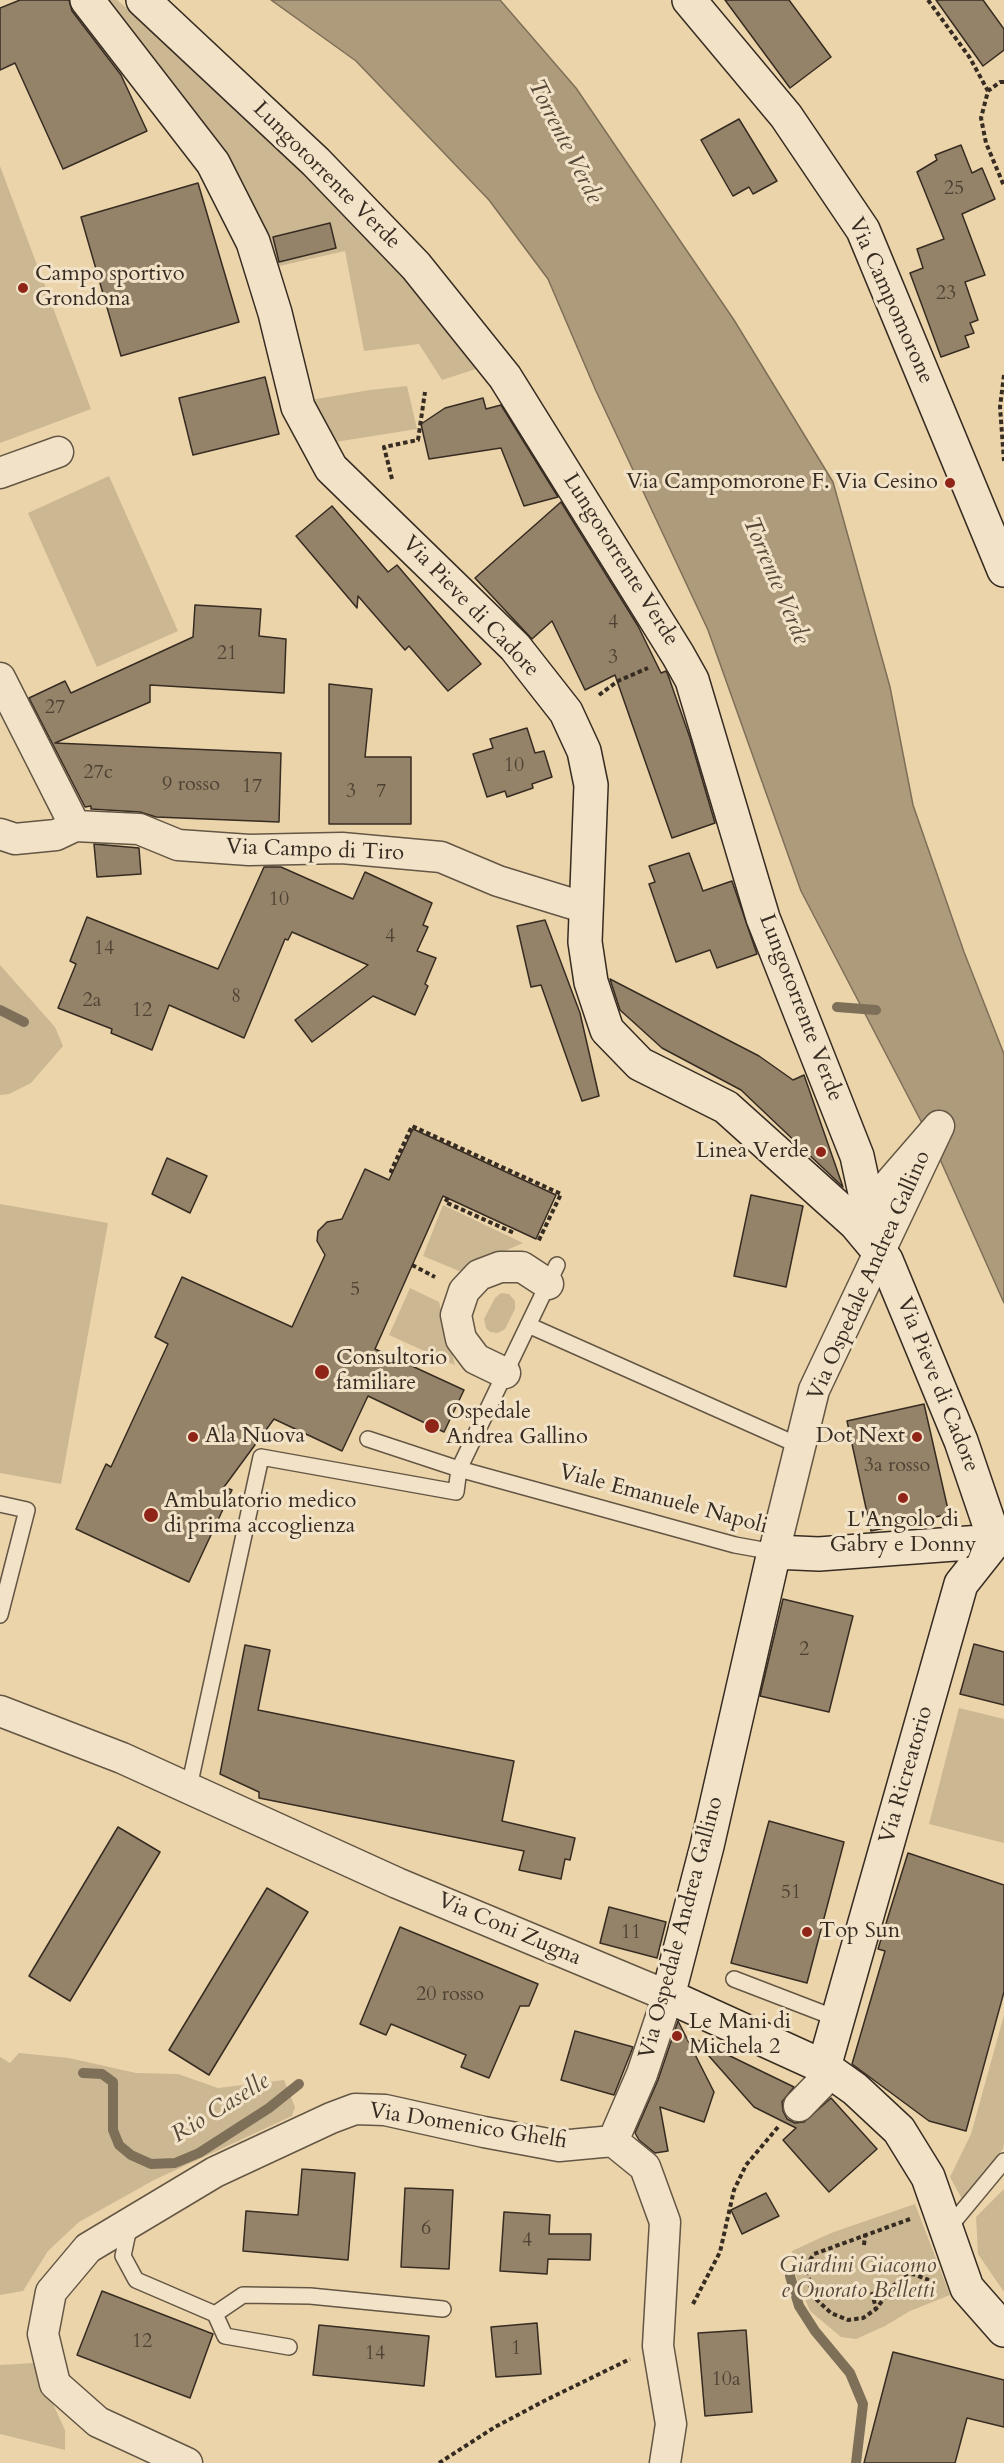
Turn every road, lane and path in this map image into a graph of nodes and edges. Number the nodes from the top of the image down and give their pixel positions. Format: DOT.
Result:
graph roads {
  1 [pos="87,0"];
  2 [pos="143,0"];
  3 [pos="690,0"];
  4 [pos="928,0"];
  5 [pos="1004,82"];
  6 [pos="988,91"];
  7 [pos="1004,186"];
  8 [pos="1004,375"];
  9 [pos="425,392"];
  10 [pos="58,452"];
  11 [pos="1004,461"];
  12 [pos="0,473"];
  13 [pos="0,480"];
  14 [pos="0,487"];
  15 [pos="394,489"];
  16 [pos="1004,570"];
  17 [pos="0,678"];
  18 [pos="618,681"];
  19 [pos="599,695"];
  20 [pos="75,826"];
  21 [pos="0,834"];
  22 [pos="586,908"];
  23 [pos="393,1172"];
  24 [pos="448,1198"];
  25 [pos="868,1236"];
  26 [pos="528,1255"];
  27 [pos="552,1274"];
  28 [pos="528,1325"];
  29 [pos="505,1373"];
  30 [pos="368,1439"];
  31 [pos="800,1446"];
  32 [pos="459,1469"];
  33 [pos="0,1504"];
  34 [pos="1001,1542"];
  35 [pos="774,1552"];
  36 [pos="0,1615"];
  37 [pos="0,1711"];
  38 [pos="189,1787"];
  39 [pos="734,1979"];
  40 [pos="668,1996"];
  41 [pos="838,2019"];
  42 [pos="828,2070"];
  43 [pos="799,2106"];
  44 [pos="612,2141"];
  45 [pos="1004,2161"];
  46 [pos="943,2220"];
  47 [pos="130,2222"];
  48 [pos="865,2235"];
  49 [pos="864,2245"];
  50 [pos="936,2283"];
  51 [pos="872,2292"];
  52 [pos="876,2309"];
  53 [pos="443,2310"];
  54 [pos="215,2314"];
  55 [pos="1004,2330"];
  56 [pos="289,2347"];
  57 [pos="187,2463"];
  58 [pos="664,2463"];
  1 -- 22 [label="street, Via Pieve di Cadore"];
  2 -- 25 [label="street, Lungotorrente Verde"];
  3 -- 16 [label="street, Via Campomorone"];
  4 -- 6 [label="path"];
  5 -- 6 [label="path"];
  6 -- 7 [label="path"];
  8 -- 11 [label="path"];
  9 -- 15 [label="path"];
  10 -- 12 [label="street"];
  13 -- 14 [label="street"];
  17 -- 20 [label="street"];
  18 -- 19 [label="path"];
  20 -- 21 [label="street, Via Campo di Tiro"];
  20 -- 22 [label="street, Via Campo di Tiro"];
  22 -- 25 [label="street, Via Pieve di Cadore"];
  23 -- 26 [label="path"];
  24 -- 26 [label="path"];
  25 -- 31 [label="street, Via Ospedale Andrea Gallino"];
  25 -- 34 [label="street, Via Pieve di Cadore"];
  26 -- 27 [label="street"];
  26 -- 29 [label="street"];
  27 -- 28 [label="lane"];
  28 -- 29 [label="lane"];
  28 -- 31 [label="lane"];
  29 -- 32 [label="lane"];
  30 -- 32 [label="lane, Viale Emanuele Napoli"];
  31 -- 35 [label="street, Via Ospedale Andrea Gallino"];
  32 -- 35 [label="lane, Viale Emanuele Napoli"];
  32 -- 38 [label="lane"];
  33 -- 36 [label="lane"];
  34 -- 35 [label="street"];
  34 -- 41 [label="street, Via Ricreatorio"];
  35 -- 40 [label="street, Via Ospedale Andrea Gallino"];
  37 -- 38 [label="street, Via Coni Zugna"];
  38 -- 40 [label="street, Via Coni Zugna"];
  39 -- 41 [label="lane"];
  40 -- 42 [label="street, Via Coni Zugna"];
  40 -- 44 [label="street, Via Ospedale Andrea Gallino"];
  41 -- 42 [label="street, Via Ricreatorio"];
  42 -- 43 [label="street"];
  42 -- 46 [label="street, Via Coni Zugna"];
  44 -- 47 [label="street, Via Domenico Ghelfi"];
  44 -- 58 [label="street"];
  45 -- 46 [label="lane"];
  46 -- 48 [label="path"];
  46 -- 55 [label="street, Via Coni Zugna"];
  47 -- 54 [label="lane"];
  47 -- 57 [label="street, Via Domenico Ghelfi"];
  48 -- 49 [label="path"];
  48 -- 52 [label="path"];
  50 -- 52 [label="path"];
  51 -- 52 [label="path"];
  53 -- 54 [label="lane"];
  54 -- 56 [label="lane"];
}
